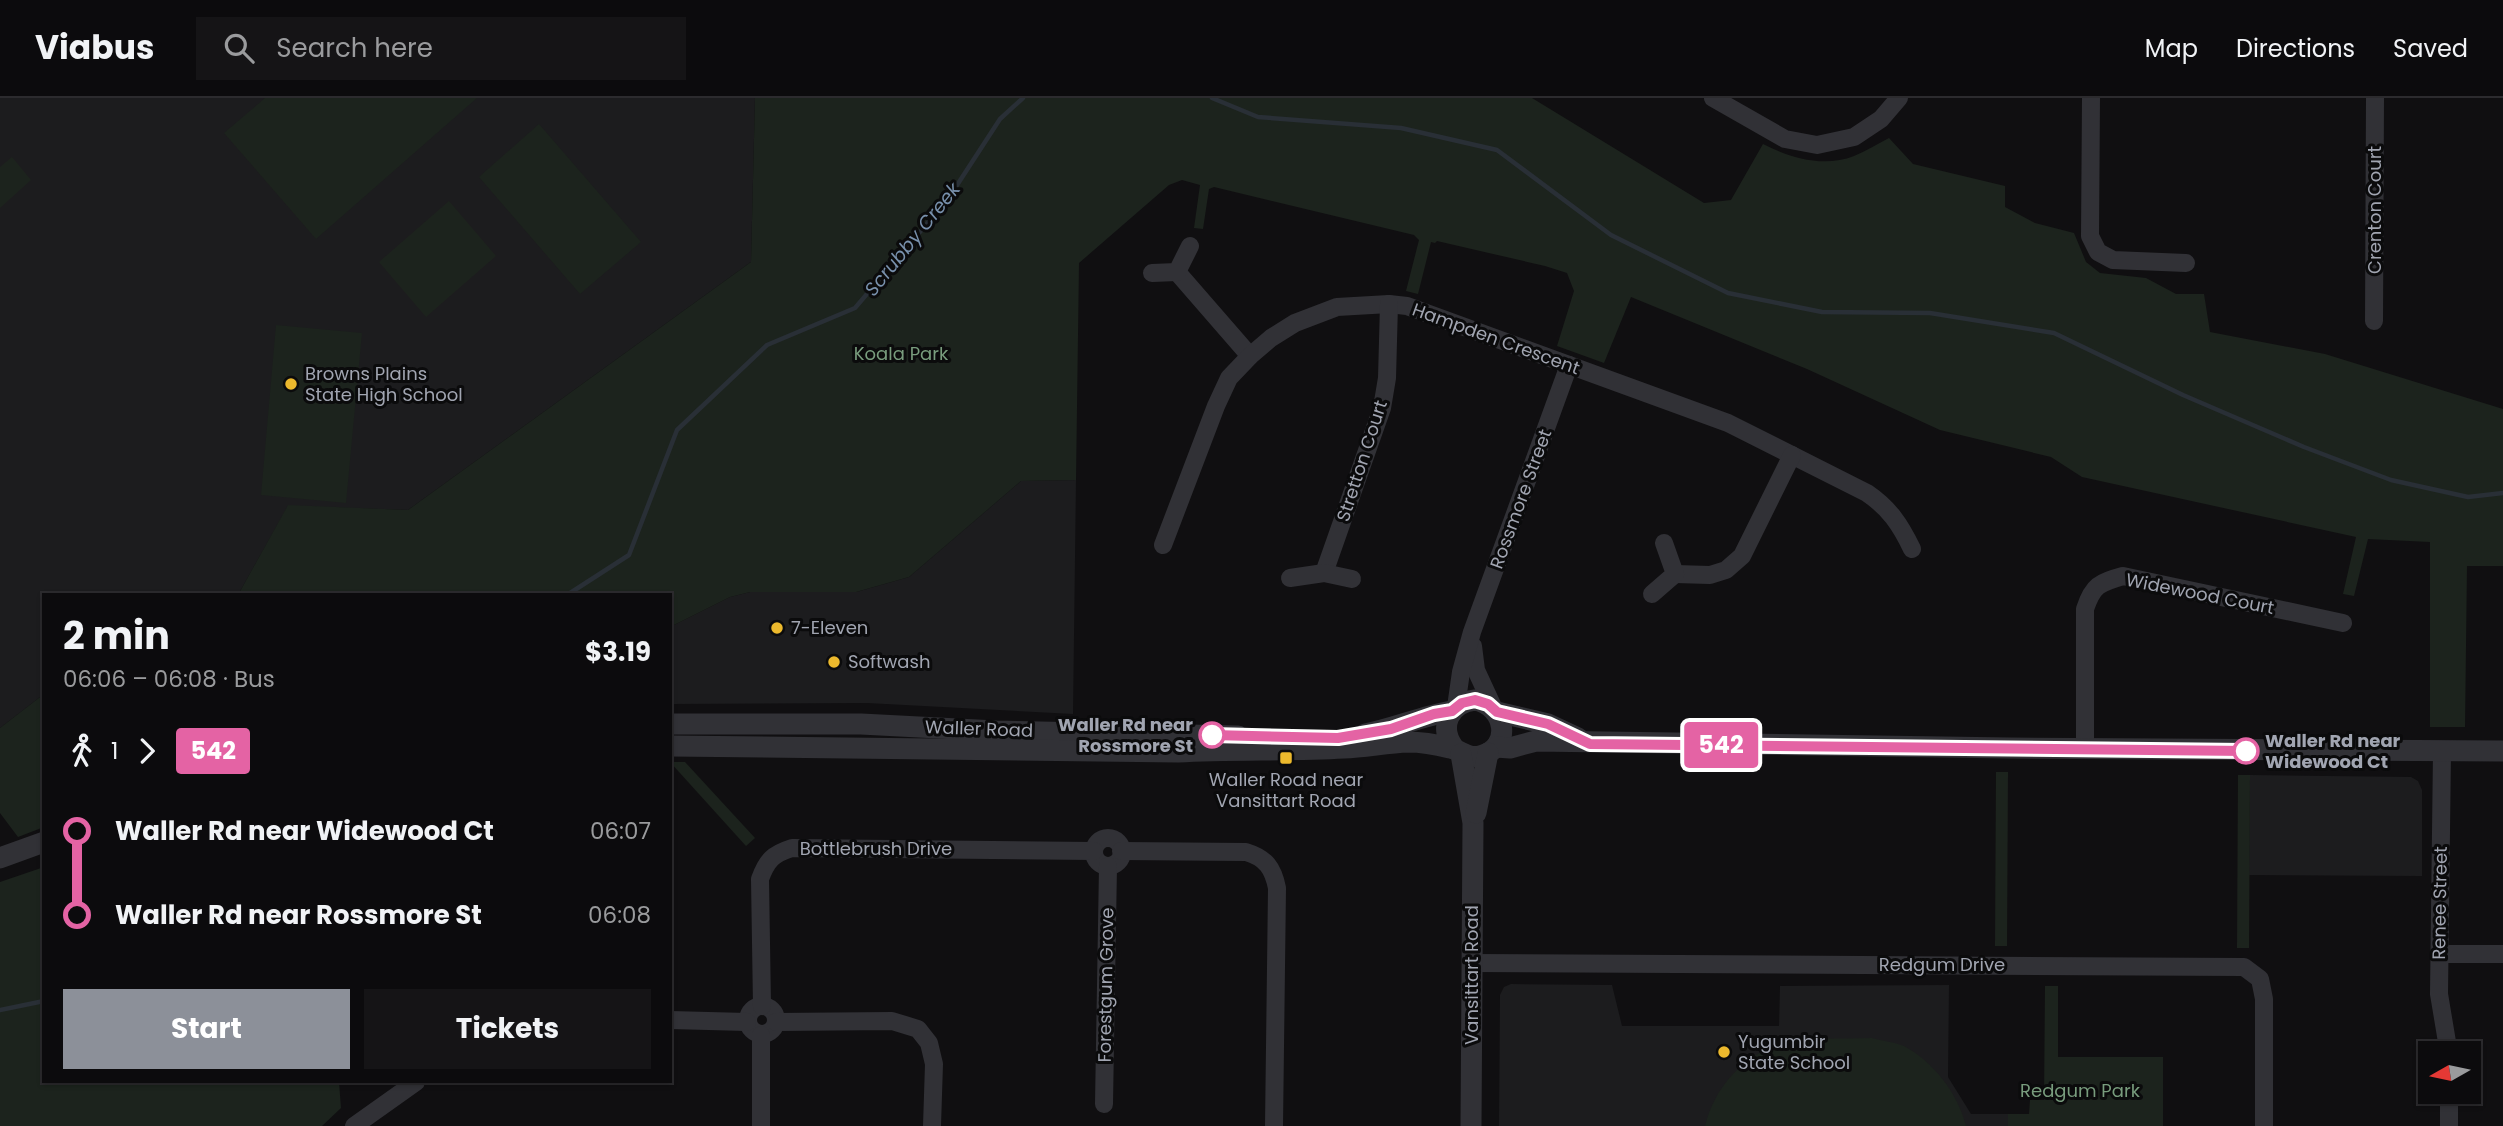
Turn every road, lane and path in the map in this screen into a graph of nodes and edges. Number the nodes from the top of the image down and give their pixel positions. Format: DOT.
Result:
graph roads {
  1 [pos="1713,98"];
  2 [pos="1899,98"];
  3 [pos="2091,98"];
  4 [pos="2375,98"];
  5 [pos="1190,246"];
  6 [pos="2186,263"];
  7 [pos="1152,272"];
  8 [pos="1177,272"];
  9 [pos="1389,304"];
  10 [pos="2374,321"];
  11 [pos="1250,356"];
  12 [pos="1569,365"];
  13 [pos="1792,455"];
  14 [pos="1664,543"];
  15 [pos="1163,545"];
  16 [pos="1912,548"];
  17 [pos="1324,573"];
  18 [pos="1675,574"];
  19 [pos="1290,578"];
  20 [pos="1352,579"];
  21 [pos="1652,594"];
  22 [pos="2343,623"];
  23 [pos="1472,632"];
  24 [pos="1454,709"];
  25 [pos="1495,710"];
  26 [pos="672,724"];
  27 [pos="786,724"];
  28 [pos="996,740"];
  29 [pos="1590,744"];
  30 [pos="672,746"];
  31 [pos="786,747"];
  32 [pos="2085,748"];
  33 [pos="1492,750"];
  34 [pos="1458,751"];
  35 [pos="2442,751"];
  36 [pos="2503,751"];
  37 [pos="1474,823"];
  38 [pos="42,843"];
  39 [pos="1094,851"];
  40 [pos="1121,851"];
  41 [pos="0,856"];
  42 [pos="1108,866"];
  43 [pos="2440,954"];
  44 [pos="2503,954"];
  45 [pos="1472,963"];
  46 [pos="762,1006"];
  47 [pos="672,1020"];
  48 [pos="747,1022"];
  49 [pos="776,1022"];
  50 [pos="761,1035"];
  51 [pos="2447,1041"];
  52 [pos="415,1083"];
  53 [pos="1104,1104"];
  54 [pos="2449,1104"];
  55 [pos="354,1126"];
  56 [pos="761,1126"];
  57 [pos="932,1126"];
  58 [pos="1274,1126"];
  59 [pos="1471,1126"];
  60 [pos="2264,1126"];
  61 [pos="2449,1126"];
  1 -- 2 [label="street"];
  3 -- 6 [label="street"];
  4 -- 10 [label="street, Crenton Court"];
  5 -- 8 [label="street"];
  7 -- 8 [label="street"];
  8 -- 11 [label="street"];
  9 -- 11 [label="street, Hampden Crescent"];
  9 -- 12 [label="street, Hampden Crescent"];
  9 -- 17 [label="street, Stretton Court"];
  11 -- 15 [label="street, Hampden Crescent"];
  12 -- 13 [label="street, Hampden Crescent"];
  12 -- 23 [label="street, Rossmore Street"];
  13 -- 16 [label="street, Hampden Crescent"];
  13 -- 18 [label="street"];
  14 -- 18 [label="street"];
  17 -- 19 [label="street"];
  17 -- 20 [label="street"];
  18 -- 21 [label="street"];
  22 -- 32 [label="street, Widewood Court"];
  23 -- 24 [label="street, Rossmore Street"];
  23 -- 25 [label="street, Rossmore Street"];
  24 -- 25 [label="street, Waller Road"];
  24 -- 28 [label="street, Waller Road"];
  24 -- 34 [label="street"];
  25 -- 29 [label="street, Waller Road"];
  25 -- 33 [label="street"];
  26 -- 27 [label="street, Waller Road"];
  27 -- 28 [label="street, Waller Road"];
  27 -- 31 [label="street"];
  28 -- 31 [label="street, Waller Road"];
  28 -- 34 [label="street, Waller Road"];
  29 -- 32 [label="street, Waller Road"];
  29 -- 33 [label="street, Waller Road"];
  30 -- 31 [label="street, Waller Road"];
  32 -- 35 [label="street, Waller Road"];
  33 -- 34 [label="street, Waller Road"];
  33 -- 37 [label="street, Vansittart Road"];
  34 -- 37 [label="street, Vansittart Road"];
  35 -- 36 [label="street, Waller Road"];
  35 -- 43 [label="street, Renee Street"];
  37 -- 45 [label="street, Vansittart Road"];
  38 -- 41 [label="street"];
  39 -- 40 [label="street"];
  39 -- 42 [label="street"];
  39 -- 46 [label="street, Bottlebrush Drive"];
  40 -- 42 [label="street"];
  40 -- 58 [label="street"];
  42 -- 53 [label="street, Forestgum Grove"];
  43 -- 44 [label="street"];
  43 -- 51 [label="street, Renee Street"];
  45 -- 59 [label="street, Vansittart Road"];
  45 -- 60 [label="street, Redgum Drive"];
  46 -- 48 [label="street"];
  46 -- 49 [label="street"];
  47 -- 48 [label="street"];
  48 -- 50 [label="street"];
  49 -- 50 [label="street"];
  49 -- 57 [label="street"];
  50 -- 56 [label="street"];
  52 -- 55 [label="street"];
  54 -- 61 [label="street"];
}
